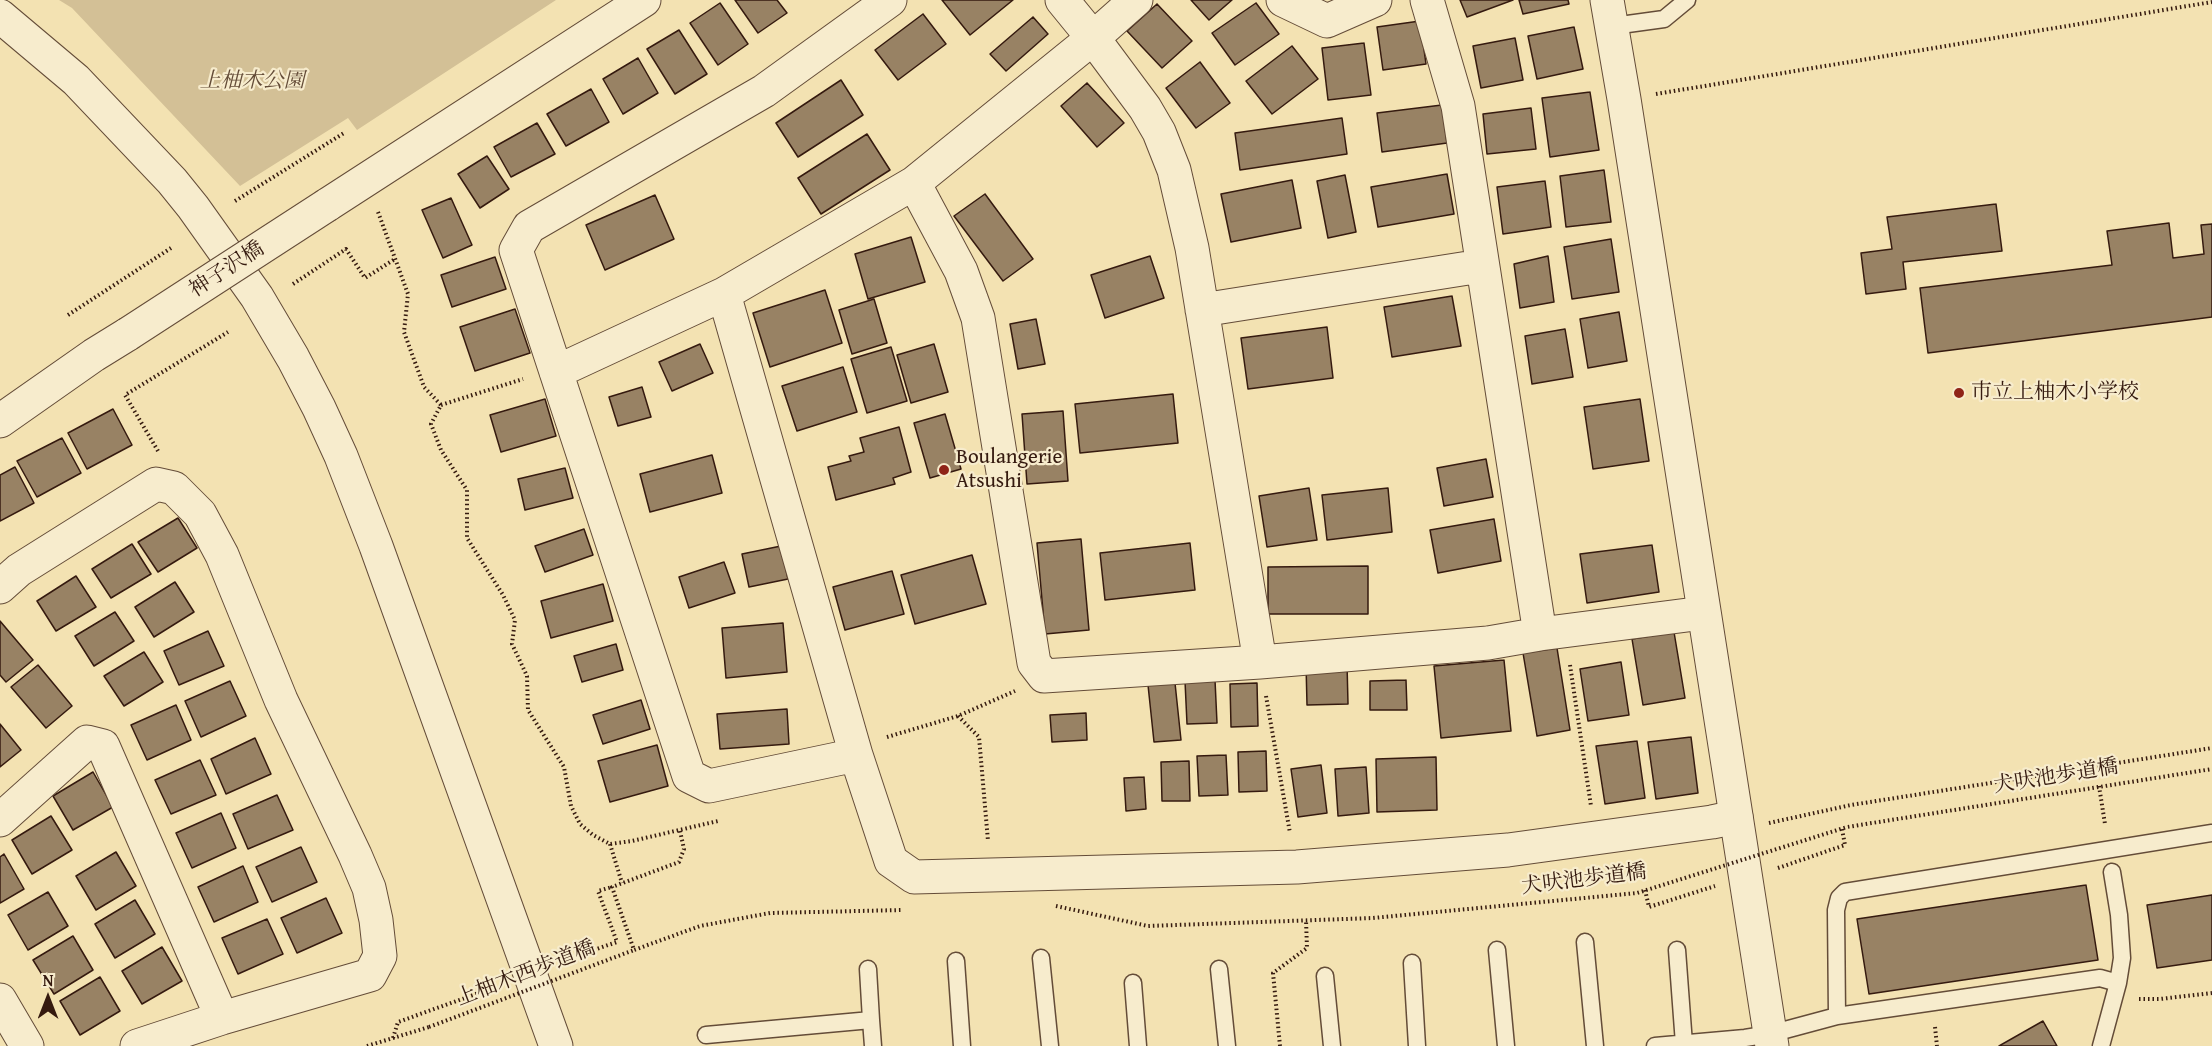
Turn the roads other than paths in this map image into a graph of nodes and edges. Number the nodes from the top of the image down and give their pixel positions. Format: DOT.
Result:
graph roads {
  1 [pos="644,0"];
  2 [pos="890,0"];
  3 [pos="1062,0"];
  4 [pos="1136,0"];
  5 [pos="1283,0"];
  6 [pos="1376,0"];
  7 [pos="1427,0"];
  8 [pos="1687,0"];
  9 [pos="1610,13"];
  10 [pos="0,16"];
  11 [pos="1093,38"];
  12 [pos="914,183"];
  13 [pos="1481,266"];
  14 [pos="724,294"];
  15 [pos="1202,310"];
  16 [pos="543,374"];
  17 [pos="0,421"];
  18 [pos="0,586"];
  19 [pos="1703,613"];
  20 [pos="1553,633"];
  21 [pos="1260,662"];
  22 [pos="855,751"];
  23 [pos="0,820"];
  24 [pos="1749,821"];
  25 [pos="2212,833"];
  26 [pos="2112,872"];
  27 [pos="1585,942"];
  28 [pos="1497,950"];
  29 [pos="1677,950"];
  30 [pos="1041,958"];
  31 [pos="956,961"];
  32 [pos="1412,963"];
  33 [pos="868,969"];
  34 [pos="1219,969"];
  35 [pos="1325,976"];
  36 [pos="1132,983"];
  37 [pos="2118,983"];
  38 [pos="0,999"];
  39 [pos="1837,1016"];
  40 [pos="222,1018"];
  41 [pos="871,1020"];
  42 [pos="706,1035"];
  43 [pos="1771,1040"];
  44 [pos="1725,1043"];
  45 [pos="1684,1044"];
  46 [pos="27,1046"];
  47 [pos="137,1046"];
  48 [pos="556,1046"];
  49 [pos="873,1046"];
  50 [pos="962,1046"];
  51 [pos="1050,1046"];
  52 [pos="1138,1046"];
  53 [pos="1227,1046"];
  54 [pos="1332,1046"];
  55 [pos="1418,1046"];
  56 [pos="1506,1046"];
  57 [pos="1595,1046"];
  58 [pos="1655,1046"];
  59 [pos="2101,1046"];
  1 -- 17 [label="street, 神子沢橋, bridge"];
  2 -- 16 [label="street"];
  3 -- 11 [label="street"];
  4 -- 11 [label="street"];
  5 -- 6 [label="street"];
  7 -- 13 [label="street"];
  8 -- 9 [label="lane"];
  9 -- 19 [label="street"];
  10 -- 48 [label="street"];
  11 -- 12 [label="street"];
  11 -- 15 [label="street"];
  12 -- 14 [label="street"];
  12 -- 21 [label="street"];
  13 -- 15 [label="street"];
  13 -- 20 [label="street"];
  14 -- 16 [label="street"];
  14 -- 22 [label="street"];
  15 -- 21 [label="street"];
  16 -- 22 [label="street"];
  18 -- 40 [label="street"];
  19 -- 20 [label="street"];
  19 -- 24 [label="street"];
  20 -- 21 [label="street"];
  22 -- 24 [label="street"];
  23 -- 40 [label="street"];
  24 -- 43 [label="street"];
  25 -- 39 [label="lane"];
  26 -- 37 [label="lane"];
  27 -- 57 [label="lane"];
  28 -- 56 [label="lane"];
  29 -- 45 [label="lane"];
  30 -- 51 [label="lane"];
  31 -- 50 [label="lane"];
  32 -- 55 [label="lane"];
  33 -- 41 [label="lane"];
  34 -- 53 [label="lane"];
  35 -- 54 [label="lane"];
  36 -- 52 [label="lane"];
  37 -- 39 [label="lane"];
  37 -- 59 [label="lane"];
  38 -- 46 [label="street"];
  39 -- 43 [label="lane"];
  40 -- 47 [label="street"];
  41 -- 42 [label="lane"];
  41 -- 49 [label="lane"];
  43 -- 44 [label="lane"];
  44 -- 45 [label="lane"];
  45 -- 58 [label="lane"];
}
